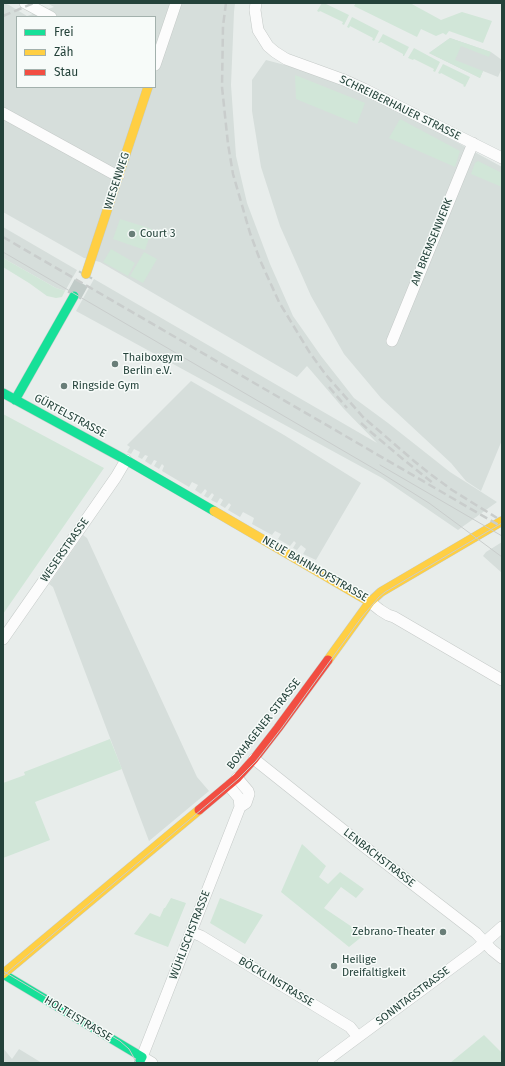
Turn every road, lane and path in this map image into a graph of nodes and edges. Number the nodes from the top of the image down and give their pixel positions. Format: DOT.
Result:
graph roads {
  1 [pos="25,3"];
  2 [pos="176,3"];
  3 [pos="256,7"];
  4 [pos="49,16"];
  5 [pos="156,62"];
  6 [pos="148,88"];
  7 [pos="3,114"];
  8 [pos="473,143"];
  9 [pos="502,157"];
  10 [pos="118,175"];
  11 [pos="86,274"];
  12 [pos="74,296"];
  13 [pos="392,341"];
  14 [pos="3,393"];
  15 [pos="15,400"];
  16 [pos="126,460"];
  17 [pos="502,521"];
  18 [pos="370,602"];
  19 [pos="3,639"];
  20 [pos="502,680"];
  21 [pos="254,759"];
  22 [pos="233,782"];
  23 [pos="502,927"];
  24 [pos="191,932"];
  25 [pos="485,942"];
  26 [pos="502,958"];
  27 [pos="3,974"];
  28 [pos="358,1036"];
  29 [pos="140,1060"];
  30 [pos="152,1063"];
  31 [pos="323,1063"];
  1 -- 4 [label="street"];
  2 -- 5 [label="street"];
  3 -- 8 [label="street, SCHREIBERHAUER STRASSE"];
  6 -- 10 [label="street, WIESENWEG"];
  7 -- 10 [label="street"];
  8 -- 9 [label="street, SCHREIBERHAUER STRASSE"];
  8 -- 13 [label="street, AM BREMSENWERK"];
  10 -- 11 [label="street, WIESENWEG"];
  12 -- 15 [label="street"];
  14 -- 15 [label="street, GÜRTELSTRASSE"];
  15 -- 16 [label="street, GÜRTELSTRASSE"];
  16 -- 18 [label="street, NEUE BAHNHOFSTRASSE"];
  16 -- 19 [label="street, WESERSTRASSE"];
  17 -- 18 [label="street, BOXHAGENER STRASSE"];
  18 -- 20 [label="street, NEUE BAHNHOFSTRASSE"];
  18 -- 21 [label="street, BOXHAGENER STRASSE"];
  21 -- 22 [label="street, BOXHAGENER STRASSE"];
  21 -- 25 [label="street, LENBACHSTRASSE"];
  22 -- 24 [label="street, WÜHLISCHSTRASSE"];
  22 -- 27 [label="street, BOXHAGENER STRASSE"];
  23 -- 25 [label="street, SONNTAGSTRASSE"];
  24 -- 28 [label="street, BÖCKLINSTRASSE"];
  24 -- 29 [label="street, WÜHLISCHSTRASSE"];
  25 -- 26 [label="street, LENBACHSTRASSE"];
  25 -- 28 [label="street, SONNTAGSTRASSE"];
  27 -- 29 [label="street, HOLTEISTRASSE"];
  28 -- 31 [label="street, SONNTAGSTRASSE"];
  29 -- 30 [label="street, HOLTEISTRASSE"];
}
